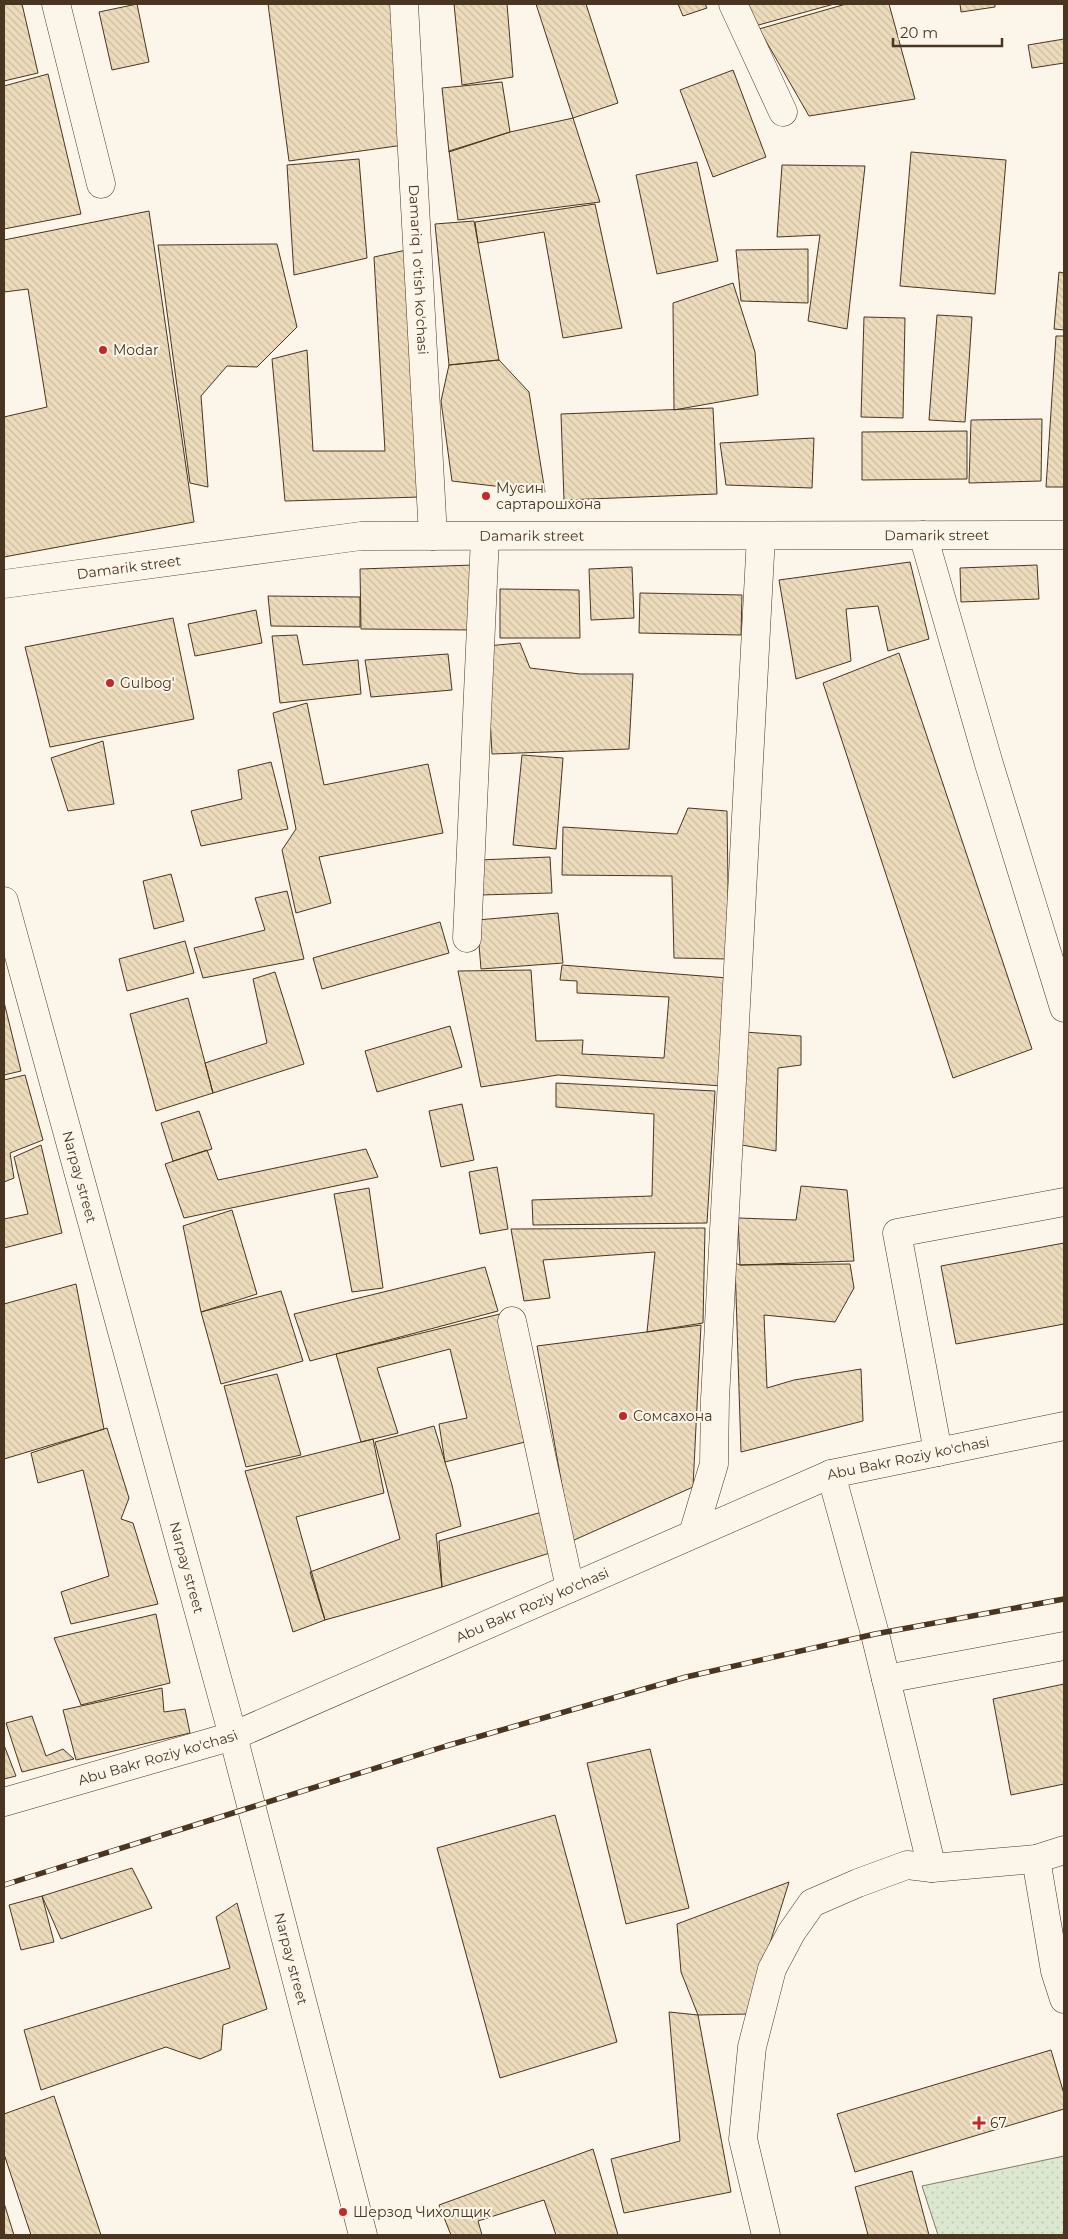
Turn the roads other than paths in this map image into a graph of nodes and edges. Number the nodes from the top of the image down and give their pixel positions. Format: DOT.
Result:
graph roads {
  1 [pos="56,4"];
  2 [pos="404,4"];
  3 [pos="733,4"];
  4 [pos="783,112"];
  5 [pos="101,184"];
  6 [pos="1064,534"];
  7 [pos="923,535"];
  8 [pos="433,536"];
  9 [pos="761,536"];
  10 [pos="485,537"];
  11 [pos="4,584"];
  12 [pos="4,901"];
  13 [pos="467,938"];
  14 [pos="1064,1008"];
  15 [pos="1064,1202"];
  16 [pos="512,1321"];
  17 [pos="1064,1426"];
  18 [pos="938,1452"];
  19 [pos="830,1474"];
  20 [pos="693,1534"];
  21 [pos="570,1588"];
  22 [pos="1064,1646"];
  23 [pos="886,1679"];
  24 [pos="233,1736"];
  25 [pos="4,1802"];
  26 [pos="1064,1850"];
  27 [pos="1036,1859"];
  28 [pos="932,1868"];
  29 [pos="1064,1999"];
  30 [pos="363,2235"];
  31 [pos="766,2235"];
  1 -- 5 [label="street"];
  2 -- 8 [label="street, Damariq 1 o'tish ko'chasi"];
  3 -- 4 [label="street"];
  6 -- 7 [label="street, Damarik street"];
  7 -- 9 [label="street, Damarik street"];
  7 -- 14 [label="street"];
  8 -- 10 [label="street, Damarik street"];
  8 -- 11 [label="street, Damarik street"];
  9 -- 10 [label="street, Damarik street"];
  9 -- 20 [label="street"];
  10 -- 13 [label="street"];
  12 -- 24 [label="street, Narpay street"];
  15 -- 18 [label="street"];
  16 -- 21 [label="street"];
  17 -- 18 [label="street, Abu Bakr Roziy ko'chasi"];
  18 -- 19 [label="street, Abu Bakr Roziy ko'chasi"];
  19 -- 20 [label="street, Abu Bakr Roziy ko'chasi"];
  19 -- 23 [label="street"];
  20 -- 21 [label="street, Abu Bakr Roziy ko'chasi"];
  21 -- 24 [label="street, Abu Bakr Roziy ko'chasi"];
  22 -- 23 [label="street"];
  23 -- 28 [label="street"];
  24 -- 25 [label="street, Abu Bakr Roziy ko'chasi"];
  24 -- 30 [label="street, Narpay street"];
  26 -- 27 [label="street"];
  27 -- 28 [label="street"];
  27 -- 29 [label="street"];
  28 -- 31 [label="street"];
}
